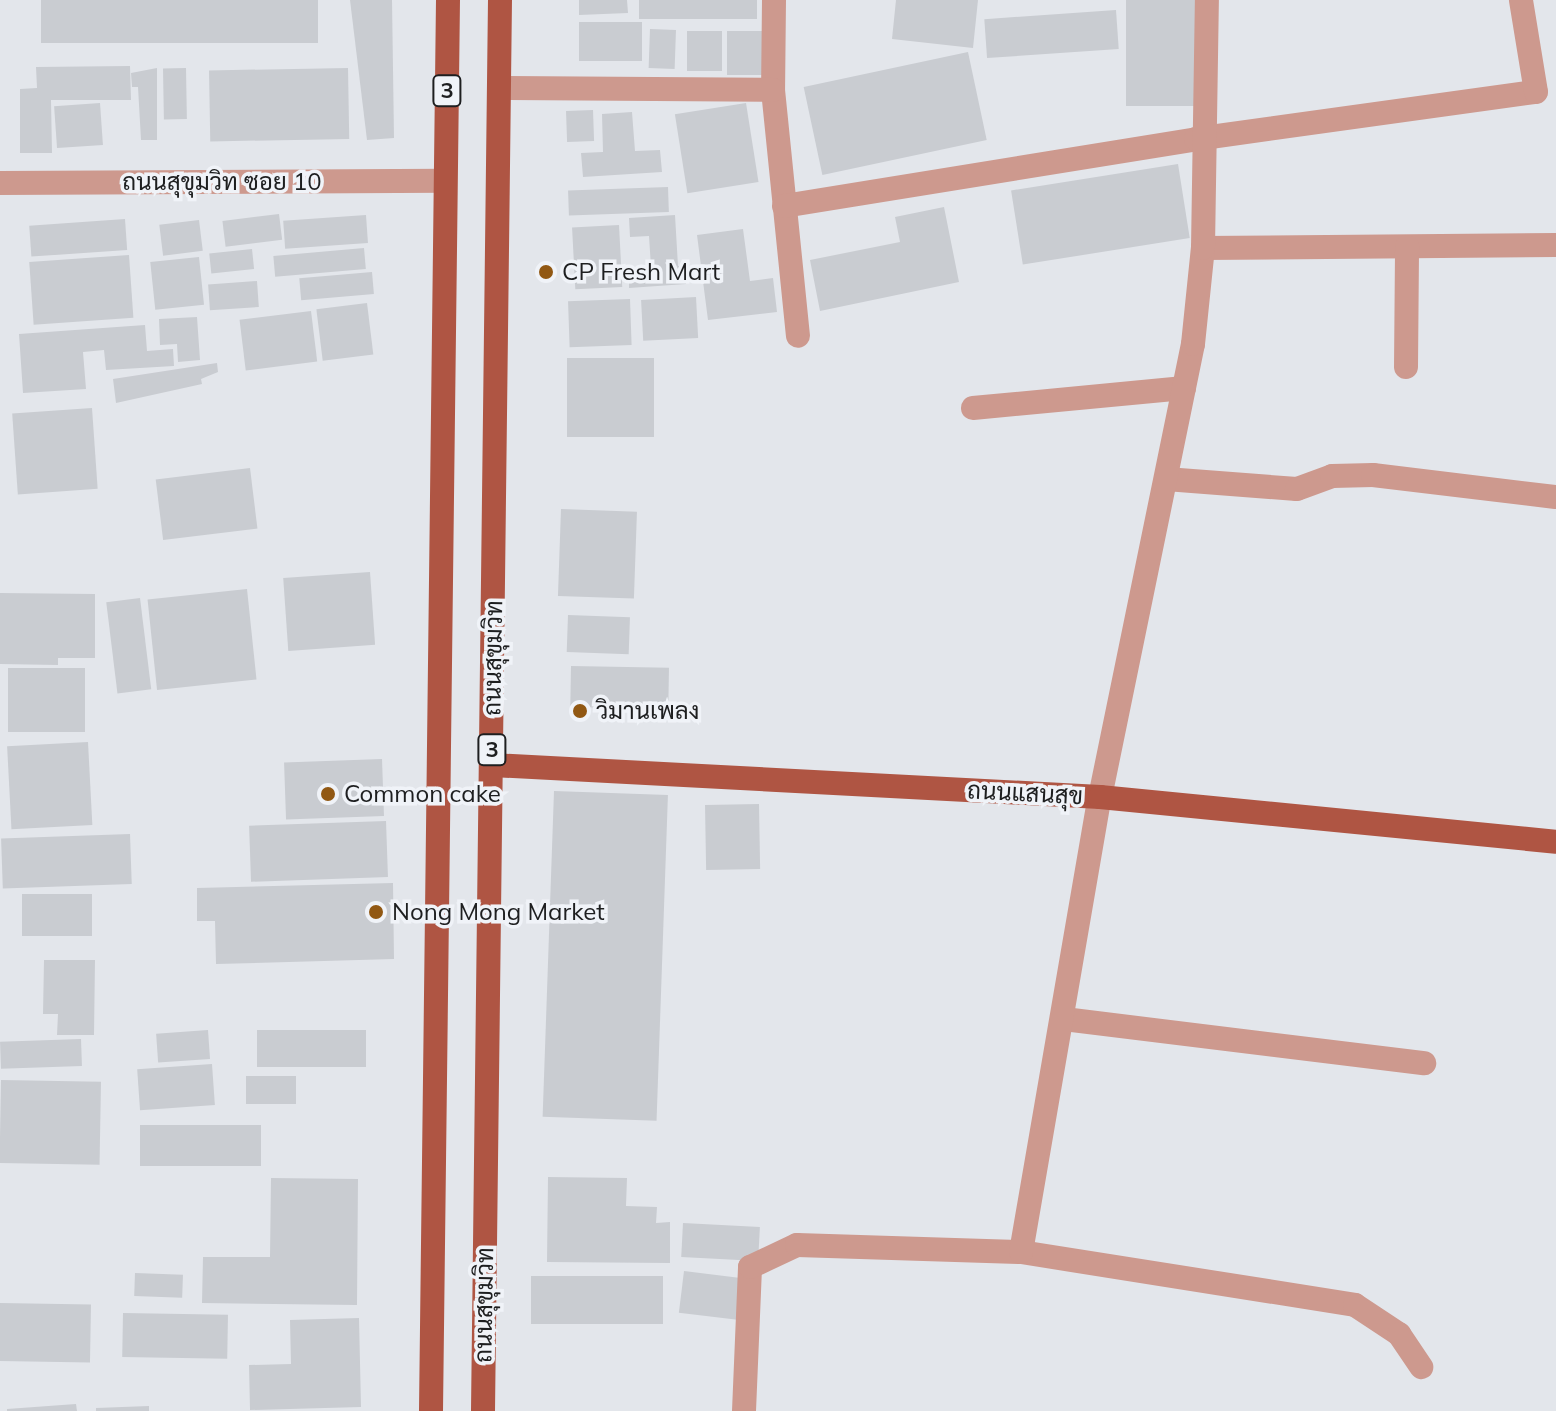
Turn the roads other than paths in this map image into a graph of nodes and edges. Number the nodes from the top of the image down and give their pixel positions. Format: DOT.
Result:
graph roads {
  1 [pos="448,0"];
  2 [pos="500,0"];
  3 [pos="774,0"];
  4 [pos="1207,0"];
  5 [pos="1521,0"];
  6 [pos="501,88"];
  7 [pos="773,90"];
  8 [pos="1546,90"];
  9 [pos="1203,138"];
  10 [pos="445,181"];
  11 [pos="0,183"];
  12 [pos="784,206"];
  13 [pos="1556,245"];
  14 [pos="1407,247"];
  15 [pos="1203,248"];
  16 [pos="798,336"];
  17 [pos="1406,367"];
  18 [pos="1184,388"];
  19 [pos="973,408"];
  20 [pos="1166,479"];
  21 [pos="1556,497"];
  22 [pos="492,765"];
  23 [pos="1100,797"];
  24 [pos="1556,842"];
  25 [pos="1064,1019"];
  26 [pos="1424,1063"];
  27 [pos="1021,1252"];
  28 [pos="1421,1367"];
  29 [pos="431,1411"];
  30 [pos="483,1411"];
  31 [pos="744,1411"];
  1 -- 10 [label="main road, 3"];
  2 -- 6 [label="main road, ถนนสุขุมวิท / 3"];
  3 -- 7 [label="street"];
  4 -- 9 [label="street"];
  5 -- 8 [label="street"];
  6 -- 7 [label="street"];
  6 -- 22 [label="main road, ถนนสุขุมวิท / 3"];
  7 -- 12 [label="street"];
  8 -- 9 [label="street"];
  9 -- 12 [label="street"];
  9 -- 15 [label="street"];
  10 -- 11 [label="street, ถนนสุขุมวิท ซอย 10"];
  10 -- 29 [label="main road, 3"];
  12 -- 16 [label="street"];
  13 -- 14 [label="street"];
  14 -- 15 [label="street"];
  14 -- 17 [label="street"];
  15 -- 18 [label="street"];
  18 -- 19 [label="street"];
  18 -- 20 [label="street"];
  20 -- 21 [label="street"];
  20 -- 23 [label="street"];
  22 -- 23 [label="main road, ถนนแสนสุข"];
  22 -- 30 [label="main road, ถนนสุขุมวิท / 3"];
  23 -- 24 [label="main road, ถนนแสนสุข"];
  23 -- 25 [label="street"];
  25 -- 26 [label="street"];
  25 -- 27 [label="street"];
  27 -- 28 [label="street"];
  27 -- 31 [label="street"];
}
